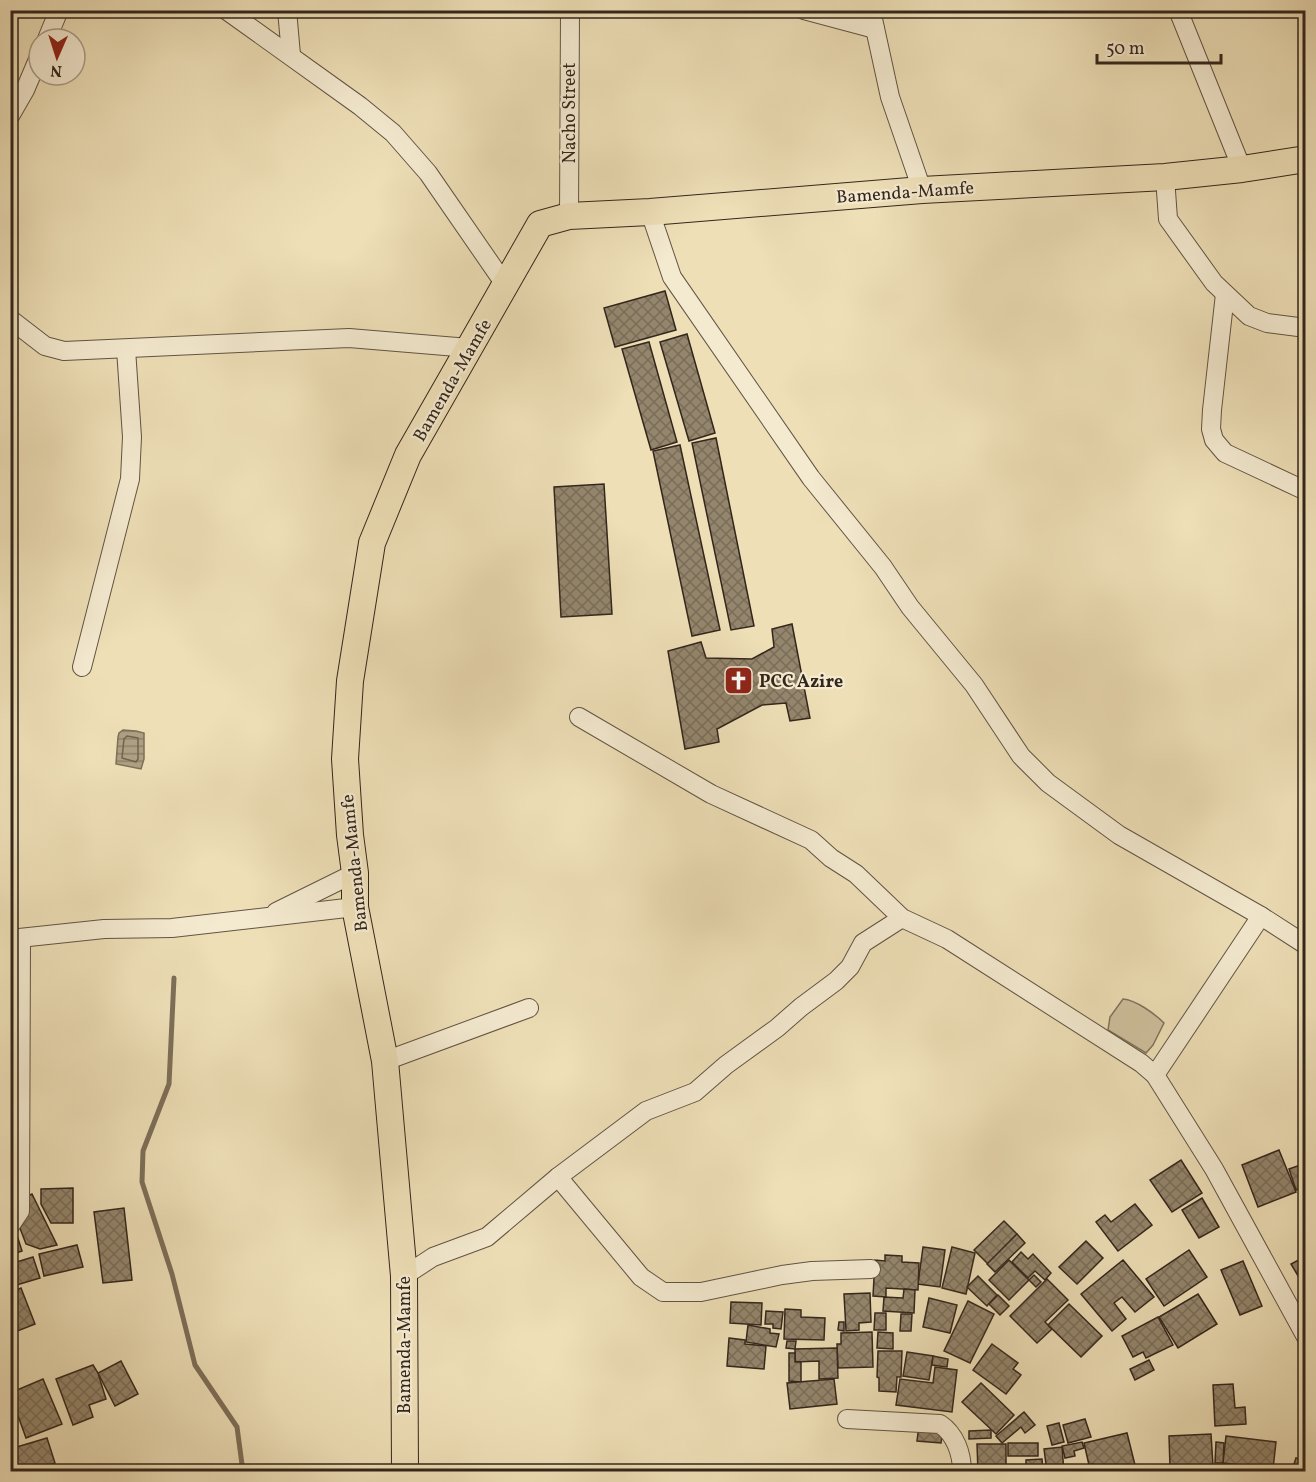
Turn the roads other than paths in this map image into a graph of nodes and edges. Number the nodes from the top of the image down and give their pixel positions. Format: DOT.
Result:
graph roads {
  1 [pos="59,10"];
  2 [pos="226,10"];
  3 [pos="287,10"];
  4 [pos="570,10"];
  5 [pos="804,10"];
  6 [pos="871,10"];
  7 [pos="1178,10"];
  8 [pos="51,27"];
  9 [pos="874,29"];
  10 [pos="291,55"];
  11 [pos="27,85"];
  12 [pos="10,116"];
  13 [pos="1305,159"];
  14 [pos="1242,169"];
  15 [pos="1165,177"];
  16 [pos="922,190"];
  17 [pos="650,212"];
  18 [pos="569,216"];
  19 [pos="503,282"];
  20 [pos="1225,294"];
  21 [pos="10,319"];
  22 [pos="1305,328"];
  23 [pos="469,348"];
  24 [pos="126,349"];
  25 [pos="1305,491"];
  26 [pos="82,667"];
  27 [pos="579,717"];
  28 [pos="355,873"];
  29 [pos="355,907"];
  30 [pos="1261,916"];
  31 [pos="902,918"];
  32 [pos="262,919"];
  33 [pos="16,939"];
  34 [pos="1305,945"];
  35 [pos="529,1008"];
  36 [pos="385,1061"];
  37 [pos="1155,1075"];
  38 [pos="558,1177"];
  39 [pos="10,1226"];
  40 [pos="871,1269"];
  41 [pos="404,1276"];
  42 [pos="1305,1337"];
  43 [pos="847,1419"];
  44 [pos="405,1472"];
  45 [pos="962,1472"];
  1 -- 8 [label="street"];
  2 -- 10 [label="street"];
  3 -- 10 [label="street"];
  4 -- 18 [label="street, Nacho Street"];
  5 -- 9 [label="street"];
  6 -- 9 [label="street"];
  7 -- 14 [label="street"];
  9 -- 16 [label="street"];
  10 -- 19 [label="street"];
  11 -- 12 [label="street"];
  13 -- 14 [label="highway, Bamenda-Mamfe"];
  14 -- 15 [label="highway, Bamenda-Mamfe"];
  15 -- 16 [label="highway, Bamenda-Mamfe"];
  15 -- 20 [label="street"];
  16 -- 17 [label="highway, Bamenda-Mamfe"];
  17 -- 18 [label="highway, Bamenda-Mamfe"];
  17 -- 30 [label="street"];
  18 -- 19 [label="highway, Bamenda-Mamfe"];
  19 -- 23 [label="highway, Bamenda-Mamfe"];
  20 -- 22 [label="street"];
  20 -- 25 [label="street"];
  21 -- 24 [label="street"];
  23 -- 24 [label="street"];
  23 -- 28 [label="highway, Bamenda-Mamfe"];
  24 -- 26 [label="street"];
  27 -- 31 [label="street"];
  28 -- 29 [label="highway, Bamenda-Mamfe"];
  28 -- 32 [label="street"];
  29 -- 32 [label="street"];
  29 -- 36 [label="highway, Bamenda-Mamfe"];
  30 -- 34 [label="street"];
  30 -- 37 [label="street"];
  31 -- 37 [label="street"];
  31 -- 38 [label="street"];
  32 -- 33 [label="street"];
  33 -- 39 [label="street"];
  35 -- 36 [label="street"];
  36 -- 41 [label="highway, Bamenda-Mamfe"];
  37 -- 42 [label="street"];
  38 -- 40 [label="street"];
  38 -- 41 [label="street"];
  41 -- 44 [label="highway, Bamenda-Mamfe"];
  43 -- 45 [label="street"];
}
